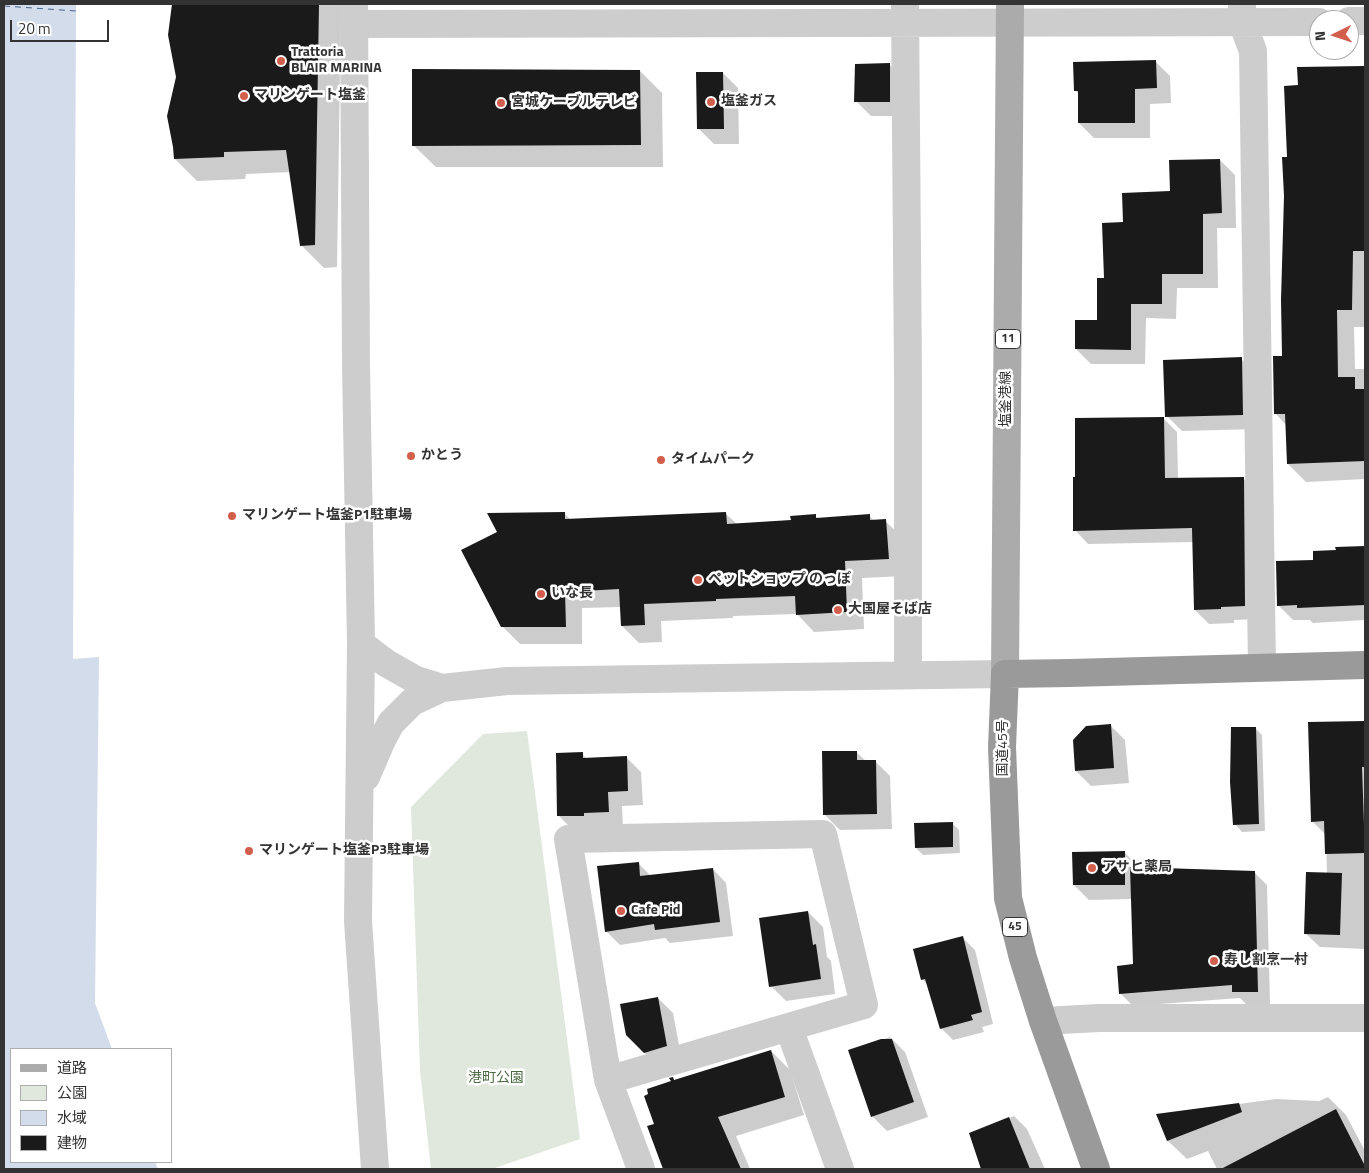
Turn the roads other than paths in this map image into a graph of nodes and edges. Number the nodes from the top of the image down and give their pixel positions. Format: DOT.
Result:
graph roads {
  1 [pos="905,13"];
  2 [pos="1010,13"];
  3 [pos="1242,13"];
  4 [pos="354,14"];
  5 [pos="1309,21"];
  6 [pos="361,644"];
  7 [pos="1365,665"];
  8 [pos="1262,667"];
  9 [pos="1005,674"];
  10 [pos="908,675"];
  11 [pos="442,688"];
  12 [pos="360,796"];
  13 [pos="1365,1018"];
  14 [pos="1043,1021"];
  15 [pos="789,1028"];
  16 [pos="608,1080"];
  17 [pos="375,1169"];
  18 [pos="641,1169"];
  19 [pos="840,1169"];
  20 [pos="1096,1169"];
  1 -- 2 [label="street"];
  1 -- 4 [label="street"];
  1 -- 10 [label="street"];
  2 -- 3 [label="street"];
  2 -- 9 [label="main road, 塩釜港線 / 11"];
  3 -- 5 [label="street"];
  3 -- 8 [label="street"];
  4 -- 6 [label="street"];
  6 -- 11 [label="street"];
  6 -- 12 [label="street"];
  7 -- 8 [label="highway"];
  8 -- 9 [label="highway"];
  9 -- 10 [label="street"];
  9 -- 14 [label="highway, 国道45号 / 45"];
  10 -- 11 [label="street"];
  11 -- 12 [label="street"];
  12 -- 17 [label="street"];
  13 -- 14 [label="street"];
  14 -- 20 [label="highway, 国道45号 / 45"];
  15 -- 16 [label="street"];
  15 -- 16 [label="street"];
  15 -- 19 [label="street"];
  16 -- 18 [label="street"];
}
